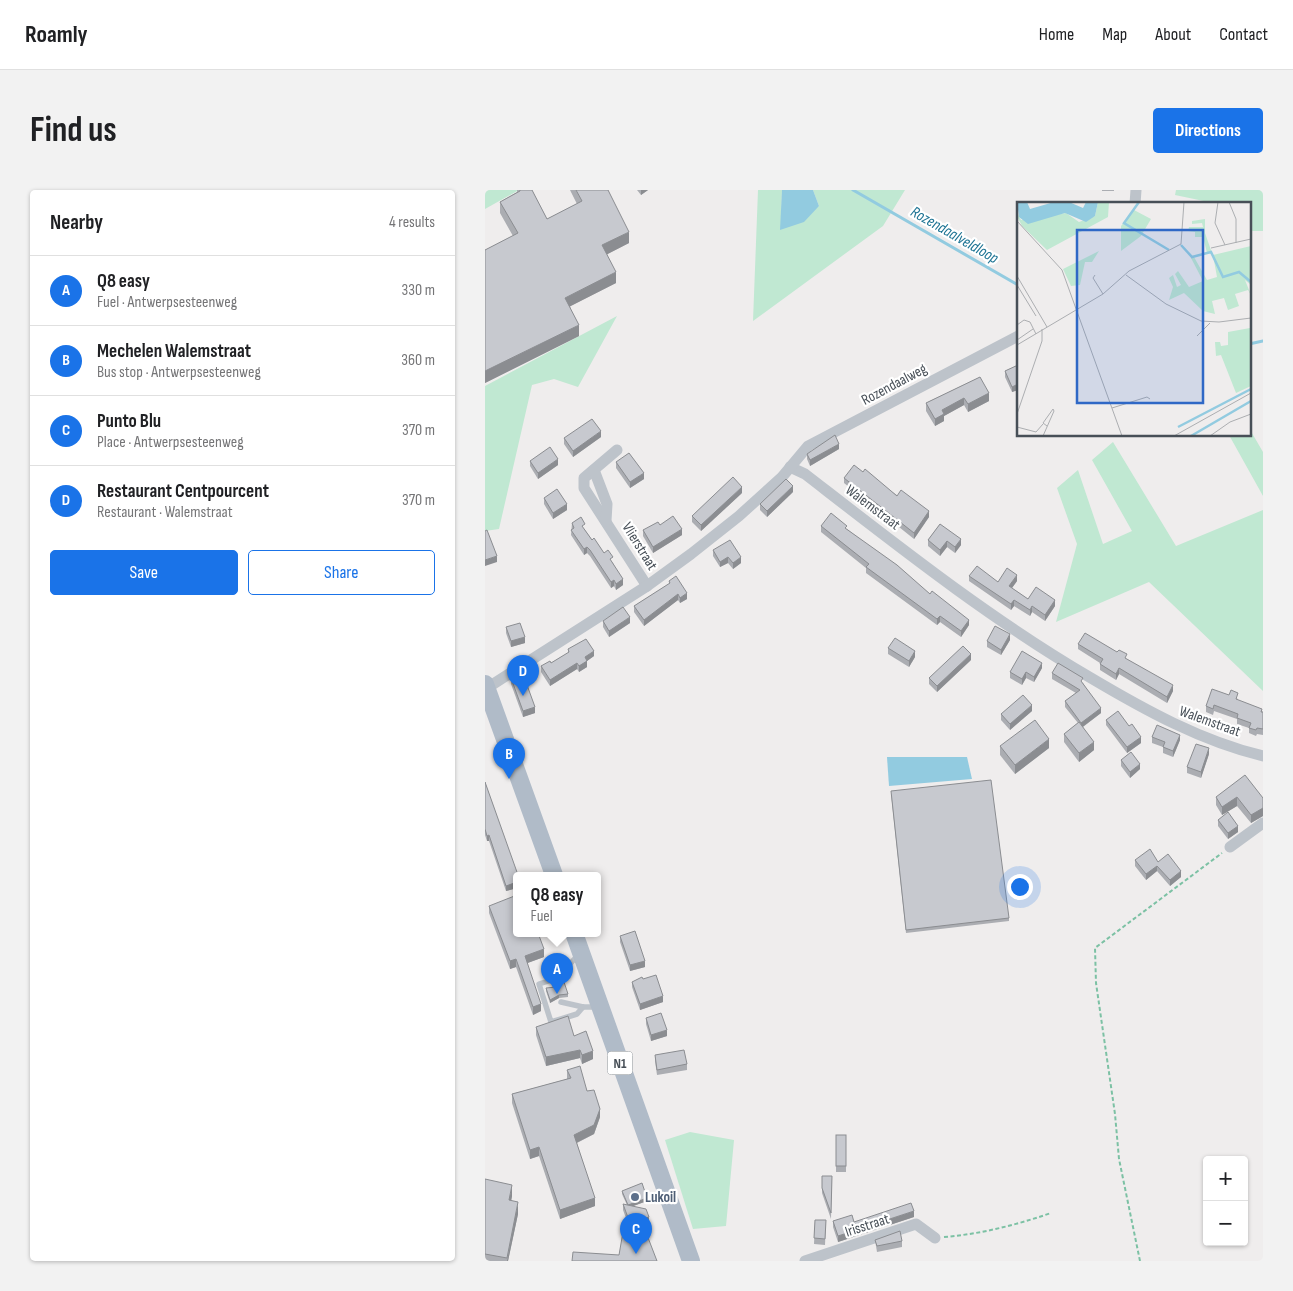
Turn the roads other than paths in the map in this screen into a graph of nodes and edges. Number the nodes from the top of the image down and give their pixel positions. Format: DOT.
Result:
graph roads {
  1 [pos="1017,337"];
  2 [pos="617,450"];
  3 [pos="790,467"];
  4 [pos="647,586"];
  5 [pos="486,686"];
  6 [pos="1263,756"];
  7 [pos="1263,823"];
  8 [pos="1230,847"];
  9 [pos="553,872"];
  10 [pos="575,937"];
  11 [pos="581,952"];
  12 [pos="558,978"];
  13 [pos="555,985"];
  14 [pos="561,1002"];
  15 [pos="592,1007"];
  16 [pos="935,1238"];
  17 [pos="691,1261"];
  18 [pos="805,1261"];
  1 -- 3 [label="street, Rozendaalweg"];
  2 -- 4 [label="street, Vlierstraat"];
  3 -- 4 [label="street"];
  3 -- 6 [label="street, Walemstraat"];
  4 -- 5 [label="street"];
  5 -- 9 [label="main road"];
  7 -- 8 [label="street"];
  10 -- 11 [label="main road, N1"];
  11 -- 12 [label="lane"];
  11 -- 15 [label="main road, N1"];
  12 -- 13 [label="lane"];
  12 -- 15 [label="lane"];
  14 -- 15 [label="lane"];
  15 -- 17 [label="main road, N1"];
  16 -- 18 [label="street, Irisstraat"];
}
